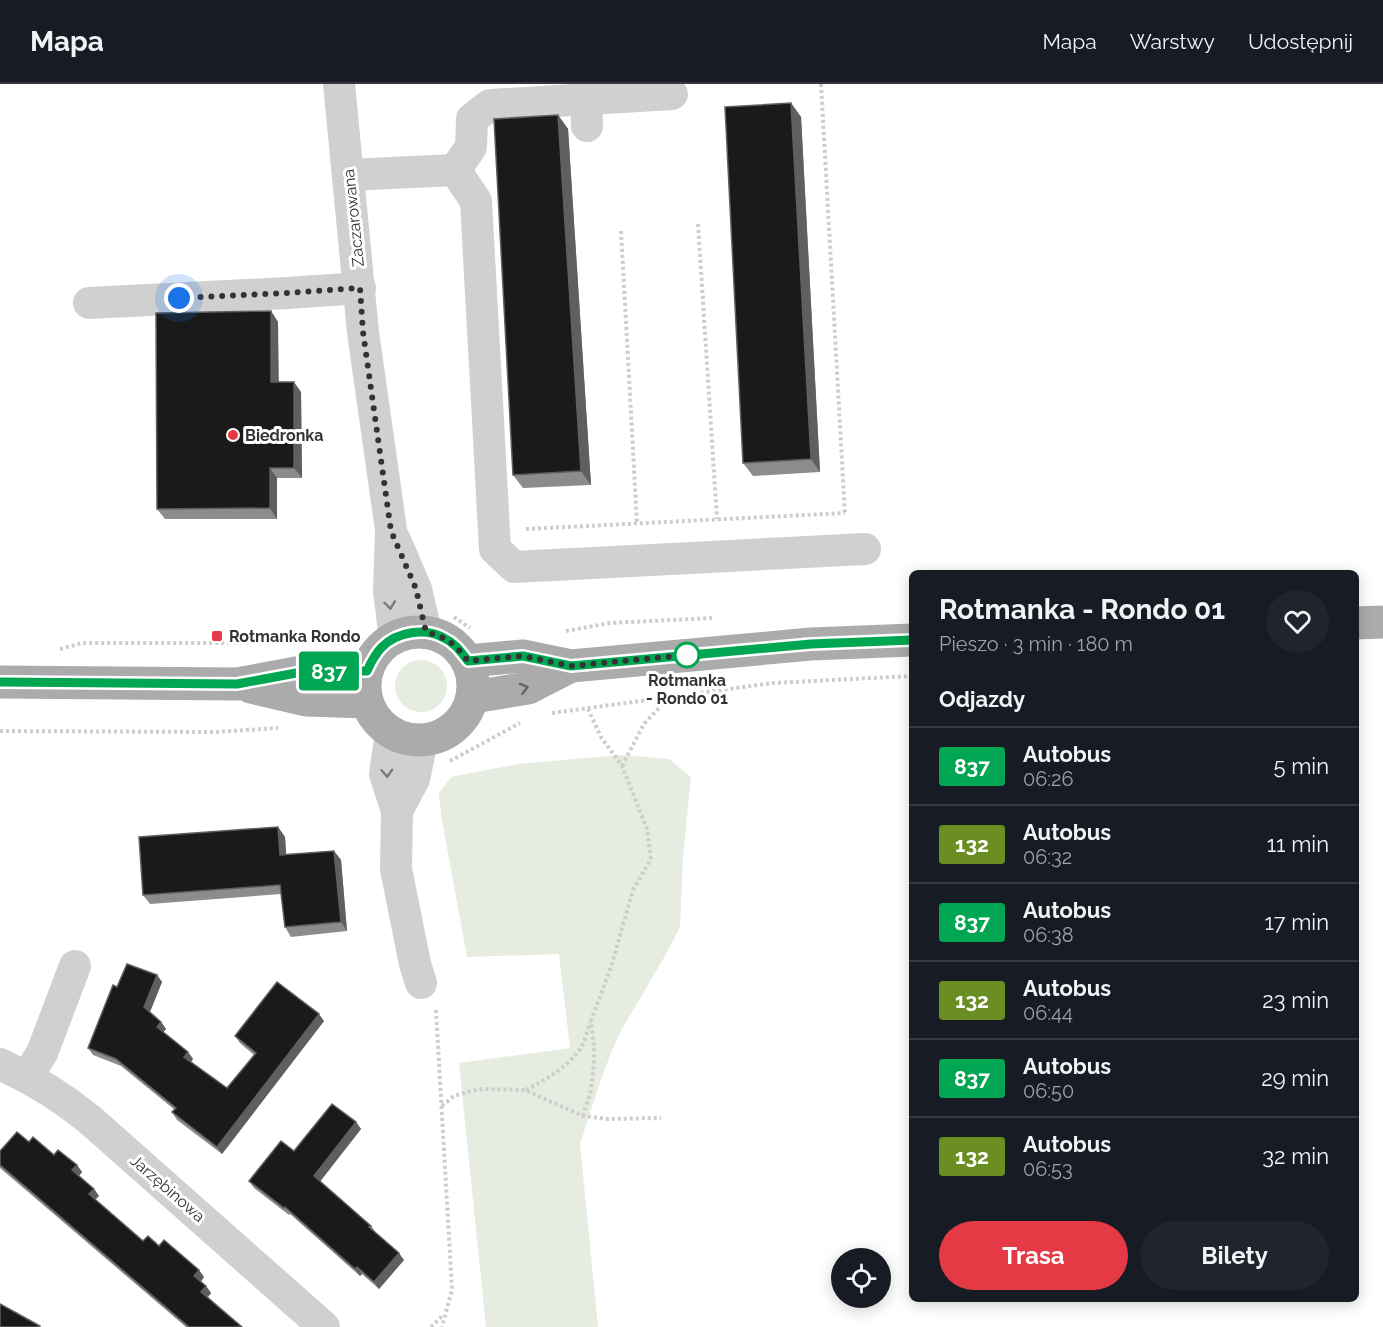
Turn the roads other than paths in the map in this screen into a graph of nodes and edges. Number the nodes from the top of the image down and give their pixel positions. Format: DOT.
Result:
graph roads {
  1 [pos="339,84"];
  2 [pos="672,94"];
  3 [pos="455,170"];
  4 [pos="348,175"];
  5 [pos="360,288"];
  6 [pos="89,303"];
  7 [pos="856,549"];
  8 [pos="1383,622"];
  9 [pos="1359,623"];
  10 [pos="424,628"];
  11 [pos="909,640"];
  12 [pos="473,648"];
  13 [pos="571,666"];
  14 [pos="0,682"];
  15 [pos="367,687"];
  16 [pos="473,697"];
  17 [pos="407,737"];
  18 [pos="397,811"];
  19 [pos="75,966"];
  20 [pos="428,994"];
  21 [pos="13,1071"];
  22 [pos="324,1327"];
  1 -- 4 [label="street, Zaczarowana"];
  2 -- 3 [label="street"];
  3 -- 4 [label="street"];
  3 -- 7 [label="street"];
  4 -- 5 [label="street, Zaczarowana"];
  5 -- 6 [label="street"];
  5 -- 10 [label="street, Zaczarowana"];
  8 -- 9 [label="main road"];
  10 -- 12 [label="main road"];
  10 -- 15 [label="main road"];
  11 -- 13 [label="main road"];
  12 -- 13 [label="main road"];
  12 -- 16 [label="main road"];
  16 -- 13 [label="main road, one-way"];
  14 -- 15 [label="main road"];
  15 -- 17 [label="main road"];
  16 -- 17 [label="main road"];
  17 -- 18 [label="street"];
  17 -- 18 [label="street, one-way"];
  18 -- 20 [label="street"];
  19 -- 21 [label="street"];
  21 -- 22 [label="street, Jarzębinowa"];
}
